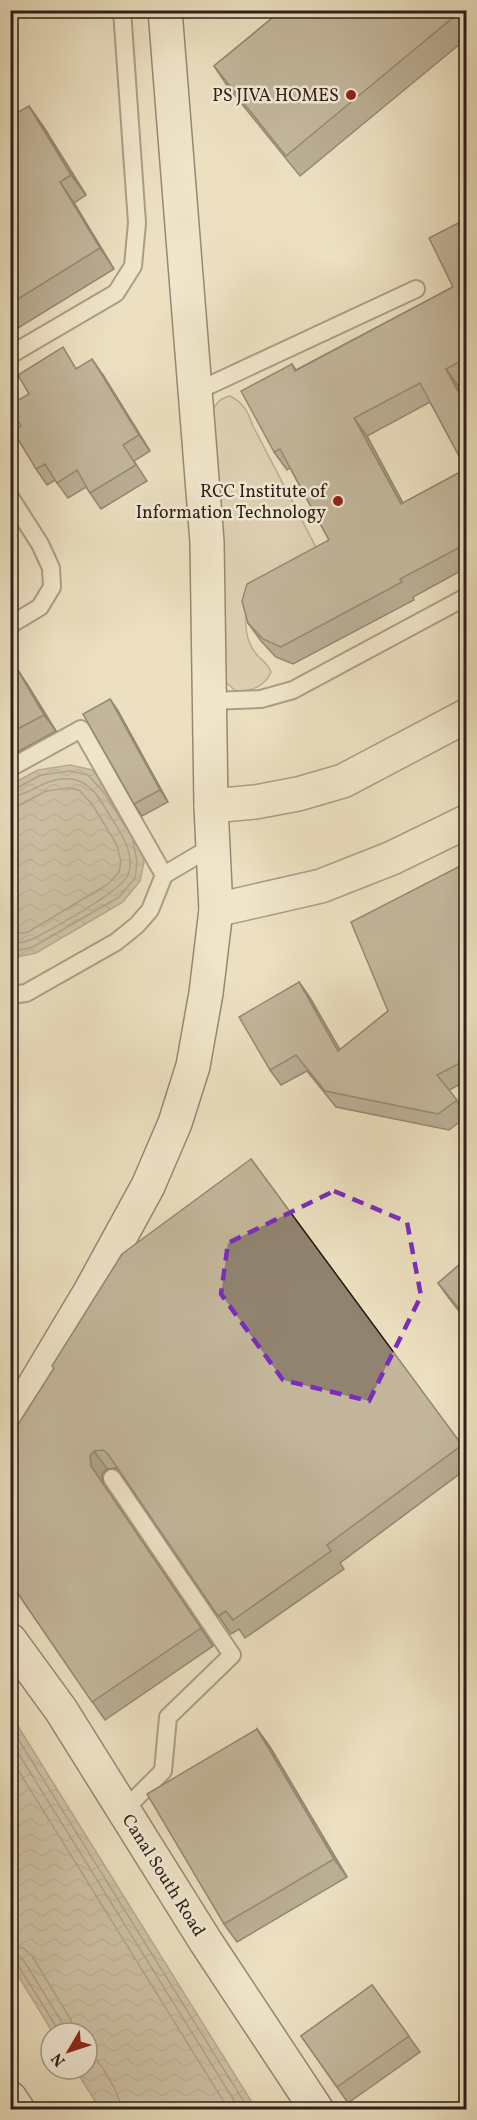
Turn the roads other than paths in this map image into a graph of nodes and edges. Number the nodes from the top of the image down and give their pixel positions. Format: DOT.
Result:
graph roads {
  1 [pos="122,10"];
  2 [pos="165,10"];
  3 [pos="416,289"];
  4 [pos="10,355"];
  5 [pos="195,392"];
  6 [pos="10,497"];
  7 [pos="466,597"];
  8 [pos="10,625"];
  9 [pos="210,701"];
  10 [pos="466,716"];
  11 [pos="10,768"];
  12 [pos="211,806"];
  13 [pos="466,822"];
  14 [pos="213,846"];
  15 [pos="164,875"];
  16 [pos="216,910"];
  17 [pos="10,995"];
  18 [pos="10,1426"];
  19 [pos="112,1478"];
  20 [pos="10,1640"];
  21 [pos="123,1810"];
  22 [pos="10,2098"];
  23 [pos="18,2109"];
  24 [pos="317,2109"];
  1 -- 4 [label="lane"];
  2 -- 5 [label="street"];
  3 -- 5 [label="lane"];
  5 -- 9 [label="street"];
  6 -- 8 [label="lane"];
  7 -- 9 [label="lane"];
  9 -- 12 [label="street"];
  10 -- 12 [label="street"];
  11 -- 15 [label="lane"];
  12 -- 14 [label="street"];
  13 -- 16 [label="street"];
  14 -- 15 [label="lane"];
  14 -- 16 [label="street"];
  15 -- 17 [label="lane"];
  16 -- 18 [label="street"];
  19 -- 21 [label="lane"];
  20 -- 21 [label="street, Canal South Road"];
  21 -- 24 [label="street, Canal South Road"];
  22 -- 23 [label="street"];
}
